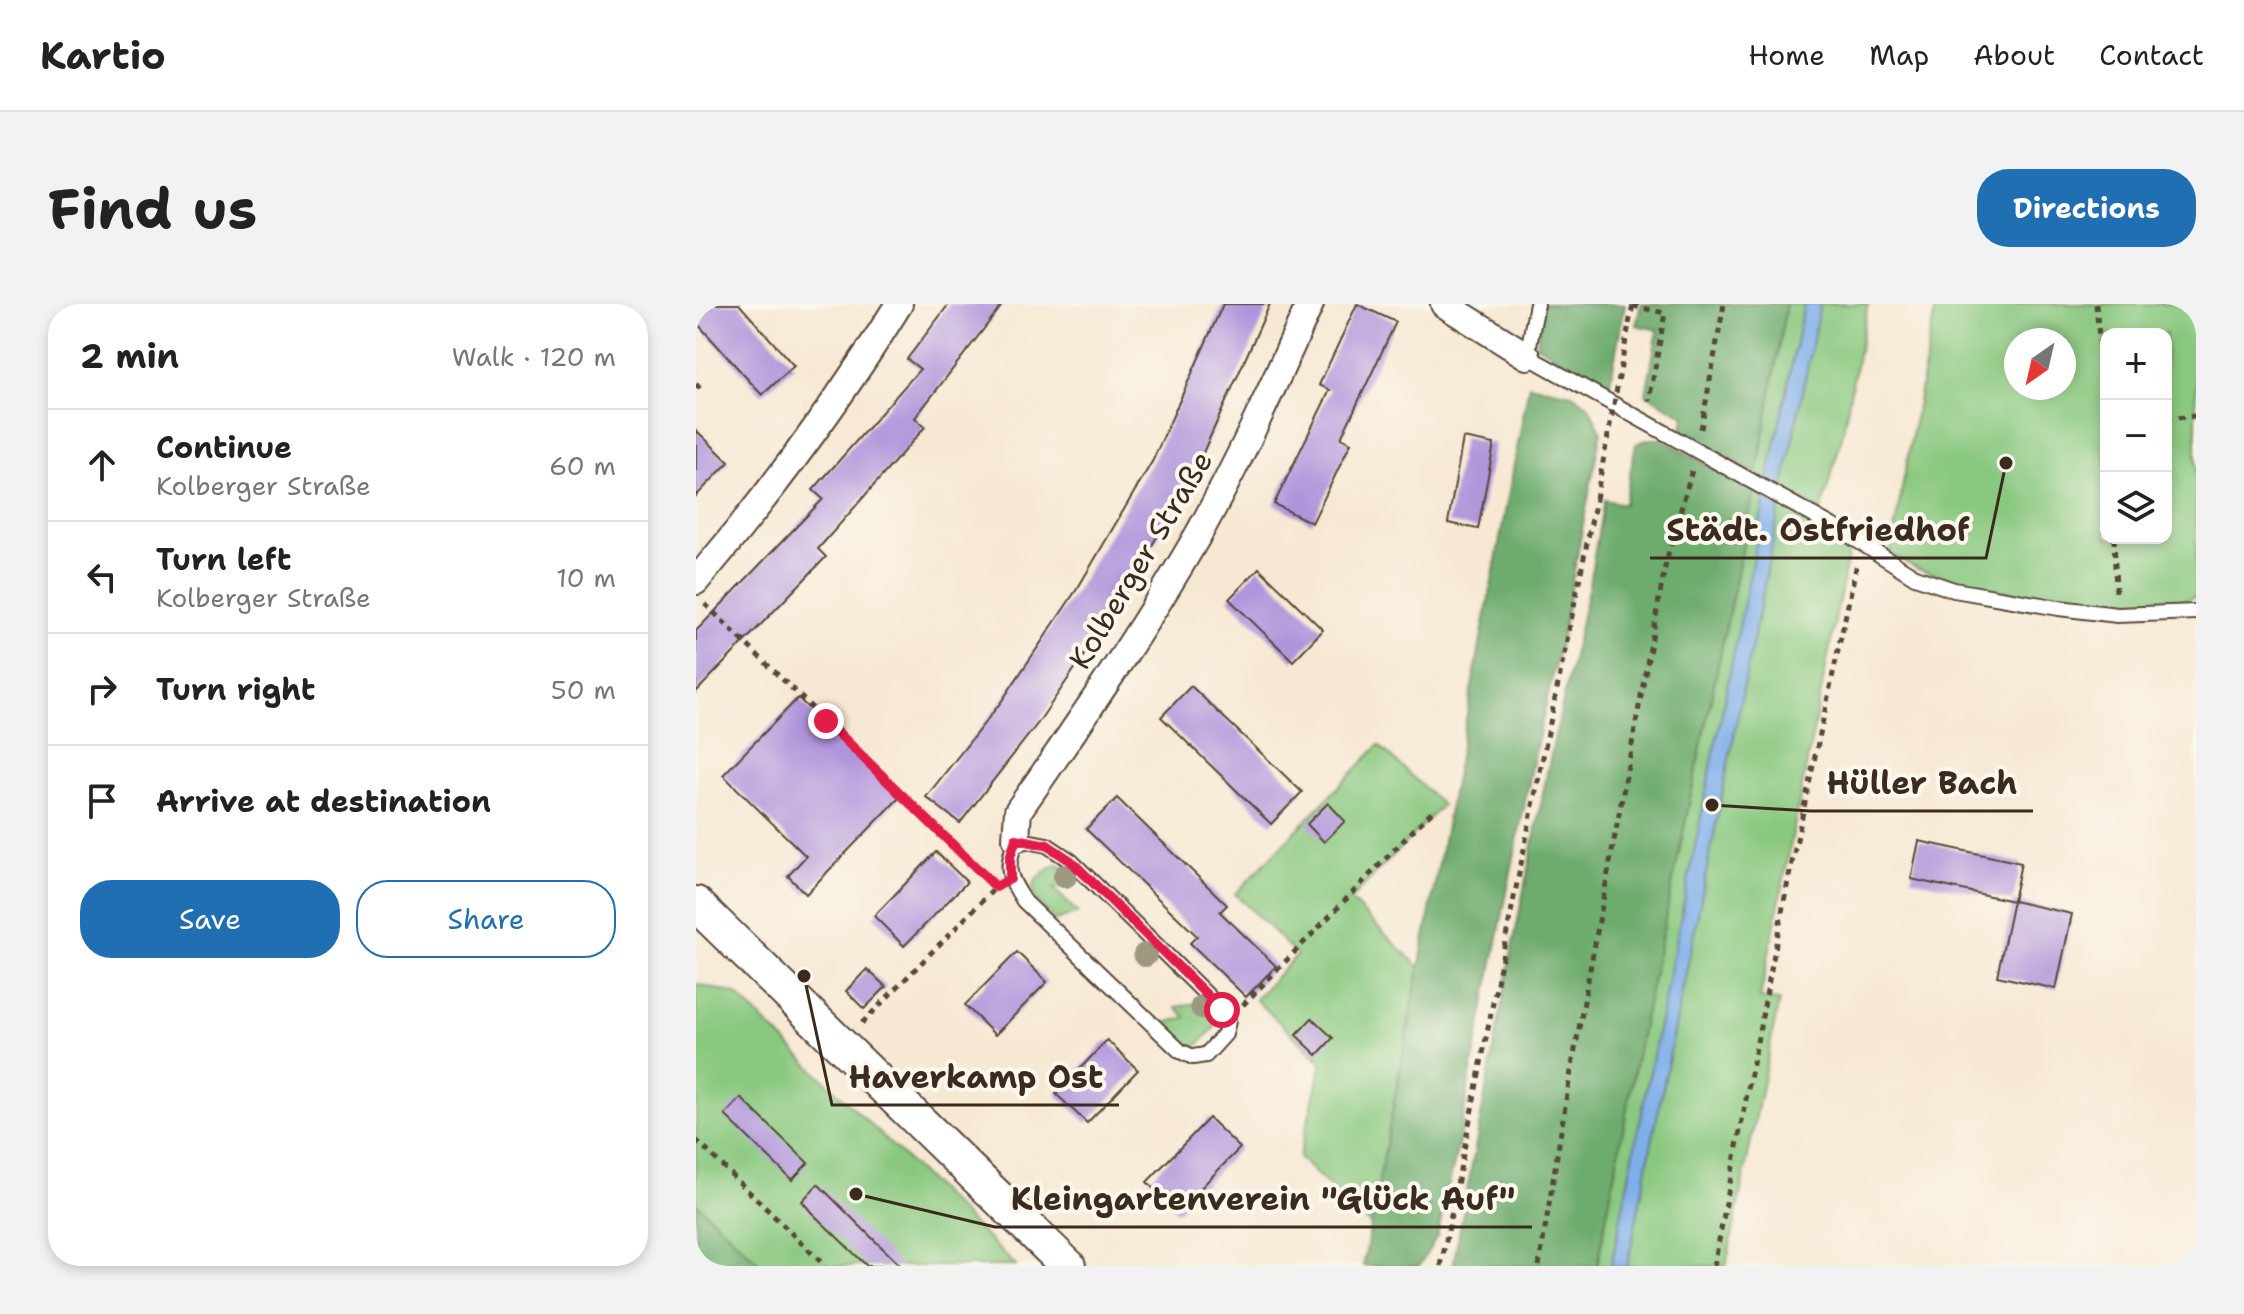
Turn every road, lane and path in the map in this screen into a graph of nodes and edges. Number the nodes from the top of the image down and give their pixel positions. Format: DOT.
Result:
graph roads {
  1 [pos="899,304"];
  2 [pos="1310,304"];
  3 [pos="1444,304"];
  4 [pos="1537,304"];
  5 [pos="1724,304"];
  6 [pos="2096,304"];
  7 [pos="1634,305"];
  8 [pos="1527,356"];
  9 [pos="696,384"];
  10 [pos="696,393"];
  11 [pos="2105,400"];
  12 [pos="2196,416"];
  13 [pos="2172,418"];
  14 [pos="1645,422"];
  15 [pos="1697,452"];
  16 [pos="1857,540"];
  17 [pos="2114,544"];
  18 [pos="696,581"];
  19 [pos="696,595"];
  20 [pos="2196,612"];
  21 [pos="2117,615"];
  22 [pos="1435,808"];
  23 [pos="1016,839"];
  24 [pos="696,904"];
  25 [pos="1228,1021"];
  26 [pos="840,1044"];
  27 [pos="696,1140"];
  28 [pos="825,1266"];
  29 [pos="1068,1266"];
  30 [pos="1441,1266"];
  31 [pos="1539,1266"];
  32 [pos="1714,1266"];
  1 -- 18 [label="street"];
  2 -- 23 [label="street, Kolberger Straße"];
  3 -- 8 [label="street"];
  4 -- 8 [label="lane"];
  5 -- 15 [label="path"];
  6 -- 11 [label="path"];
  7 -- 14 [label="path"];
  7 -- 30 [label="path, bridge"];
  8 -- 14 [label="lane"];
  9 -- 10 [label="path"];
  12 -- 13 [label="path"];
  14 -- 15 [label="lane"];
  15 -- 16 [label="lane"];
  15 -- 31 [label="path"];
  16 -- 21 [label="lane"];
  16 -- 32 [label="path"];
  17 -- 21 [label="path"];
  19 -- 26 [label="path"];
  20 -- 21 [label="lane"];
  22 -- 25 [label="path"];
  23 -- 25 [label="lane"];
  23 -- 25 [label="lane, Kolberger Straße"];
  24 -- 26 [label="street"];
  26 -- 29 [label="street"];
  27 -- 28 [label="path"];
}
